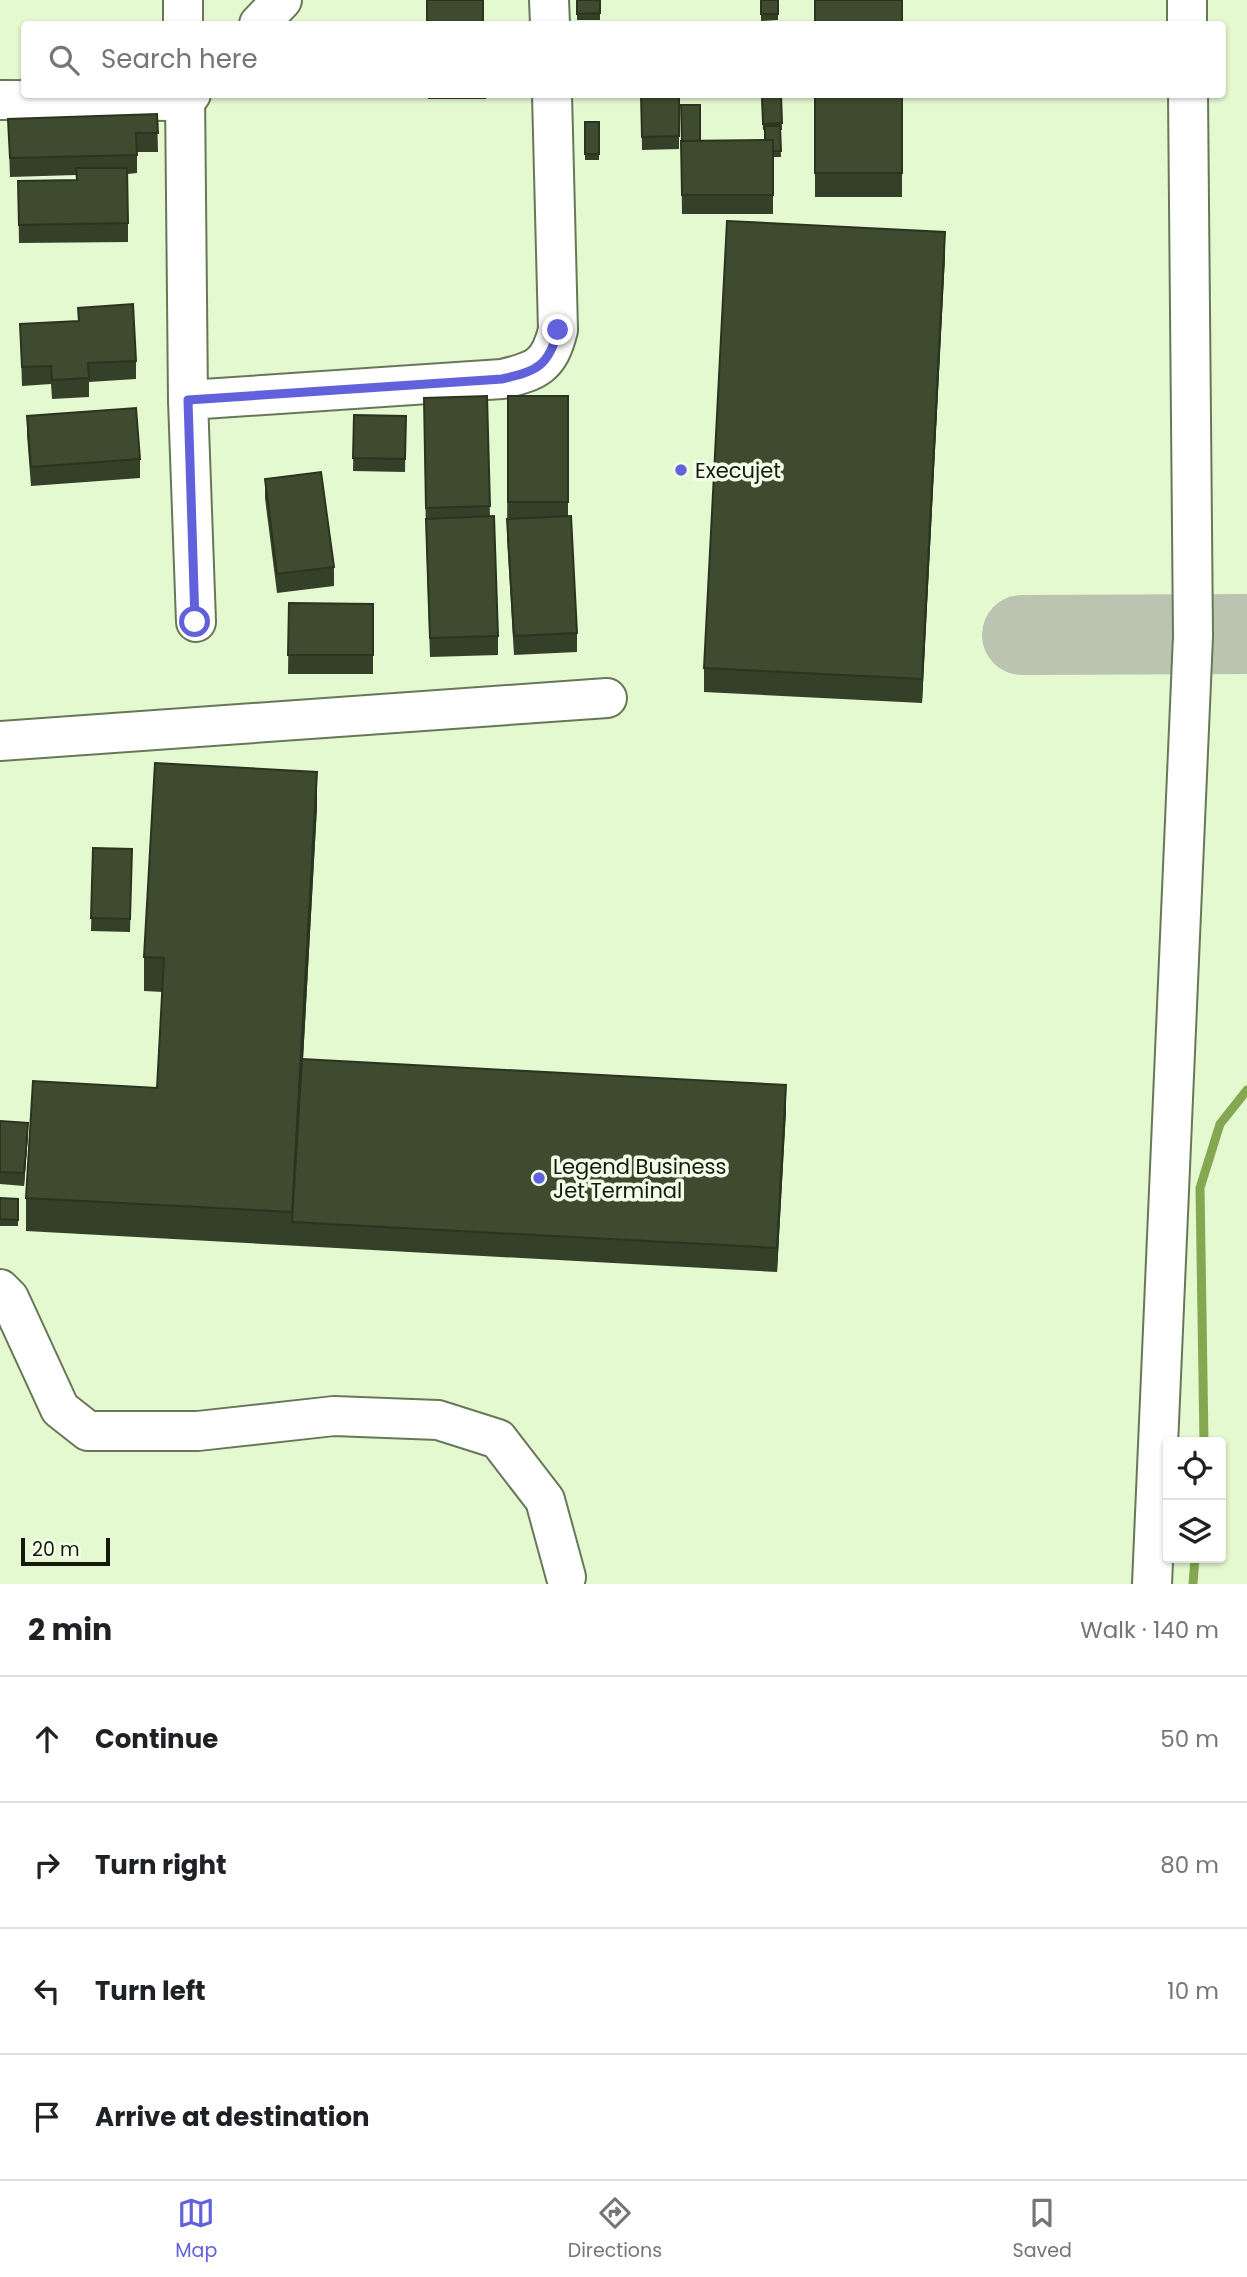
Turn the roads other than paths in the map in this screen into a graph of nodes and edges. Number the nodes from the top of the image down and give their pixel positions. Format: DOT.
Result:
graph roads {
  1 [pos="183,0"];
  2 [pos="282,0"];
  3 [pos="549,0"];
  4 [pos="1187,0"];
  5 [pos="183,21"];
  6 [pos="262,21"];
  7 [pos="550,21"];
  8 [pos="1187,21"];
  9 [pos="125,98"];
  10 [pos="187,98"];
  11 [pos="552,98"];
  12 [pos="1188,98"];
  13 [pos="0,100"];
  14 [pos="188,400"];
  15 [pos="195,622"];
  16 [pos="607,698"];
  17 [pos="0,741"];
  18 [pos="0,1289"];
  19 [pos="566,1577"];
  20 [pos="1152,1584"];
  1 -- 5 [label="lane"];
  2 -- 6 [label="lane"];
  3 -- 7 [label="lane"];
  4 -- 8 [label="lane"];
  9 -- 13 [label="lane"];
  10 -- 14 [label="lane"];
  11 -- 14 [label="lane"];
  12 -- 20 [label="lane"];
  14 -- 15 [label="lane"];
  16 -- 17 [label="lane"];
  18 -- 19 [label="lane"];
}
